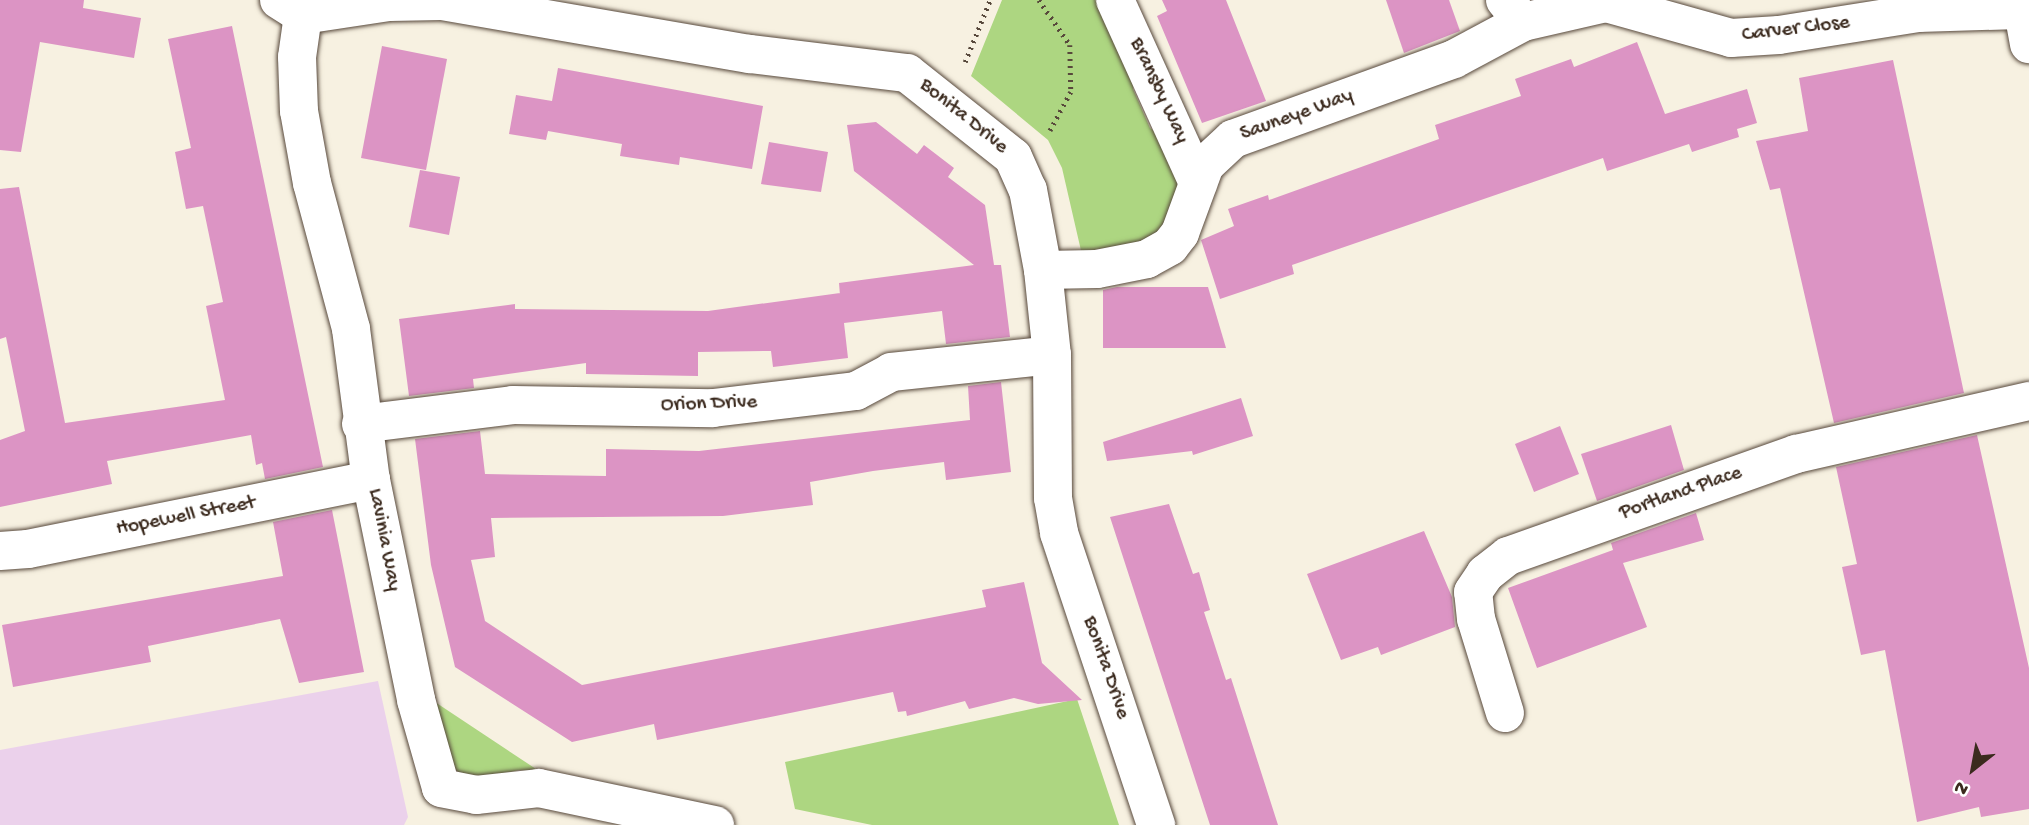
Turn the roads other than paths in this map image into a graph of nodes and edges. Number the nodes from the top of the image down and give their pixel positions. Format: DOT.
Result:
graph roads {
  1 [pos="1115,0"];
  2 [pos="1917,6"];
  3 [pos="291,8"];
  4 [pos="1514,11"];
  5 [pos="2023,18"];
  6 [pos="1198,183"];
  7 [pos="1043,270"];
  8 [pos="1052,355"];
  9 [pos="2029,401"];
  10 [pos="361,424"];
  11 [pos="371,480"];
  12 [pos="0,551"];
  13 [pos="1505,713"];
  14 [pos="715,825"];
  15 [pos="1156,825"];
  1 -- 6 [label="street, Bransby Way"];
  2 -- 4 [label="street, Carver Close"];
  2 -- 5 [label="street, Carver Close"];
  3 -- 7 [label="street, Bonita Drive"];
  3 -- 10 [label="street, Lavinia Way"];
  4 -- 6 [label="street, Sauneye Way"];
  6 -- 7 [label="street, Sauneye Way"];
  7 -- 8 [label="street, Bonita Drive"];
  8 -- 10 [label="street, Orion Drive"];
  8 -- 15 [label="street, Bonita Drive"];
  9 -- 13 [label="street, Portland Place"];
  10 -- 11 [label="street, Lavinia Way"];
  11 -- 12 [label="street, Hopewell Street"];
  11 -- 14 [label="street, Lavinia Way"];
}
